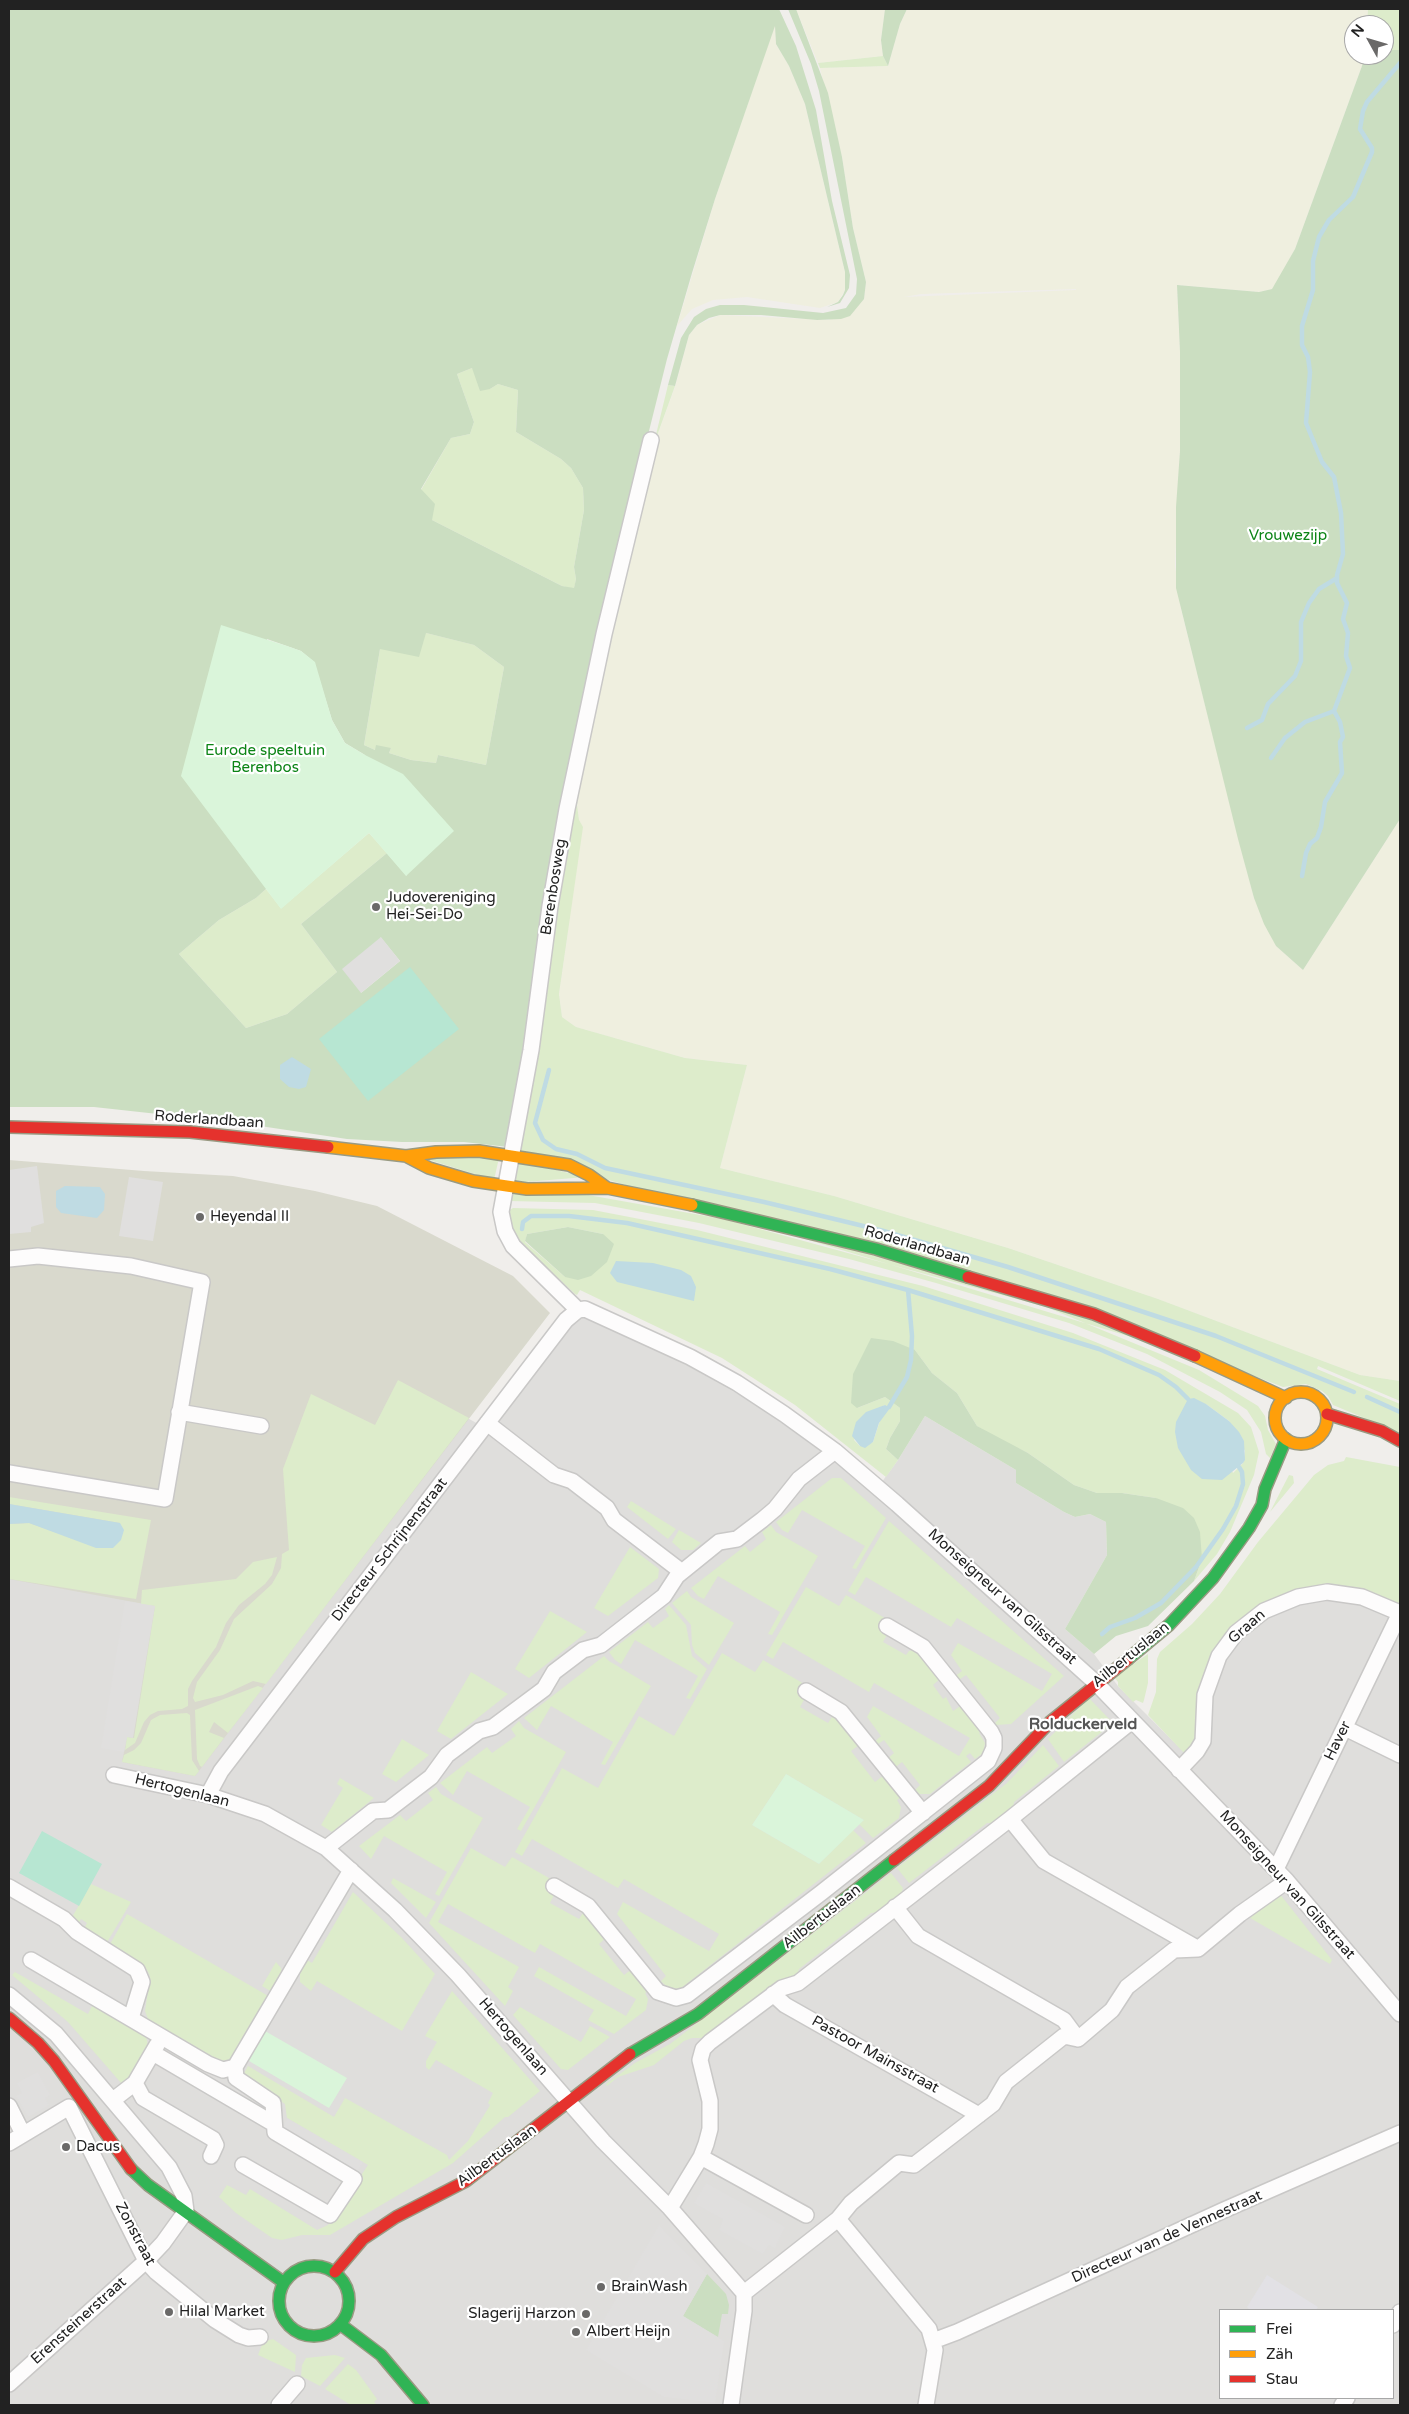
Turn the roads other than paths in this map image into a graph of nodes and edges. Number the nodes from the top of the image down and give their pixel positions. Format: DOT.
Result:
graph roads {
  1 [pos="651,440"];
  2 [pos="9,1127"];
  3 [pos="406,1156"];
  4 [pos="511,1156"];
  5 [pos="504,1186"];
  6 [pos="607,1188"];
  7 [pos="9,1259"];
  8 [pos="578,1310"];
  9 [pos="1209,1364"];
  10 [pos="1250,1395"];
  11 [pos="1286,1398"];
  12 [pos="1265,1404"];
  13 [pos="180,1412"];
  14 [pos="1276,1412"];
  15 [pos="1327,1414"];
  16 [pos="487,1423"];
  17 [pos="261,1426"];
  18 [pos="1357,1436"];
  19 [pos="1286,1439"];
  20 [pos="1400,1441"];
  21 [pos="835,1451"];
  22 [pos="9,1473"];
  23 [pos="1283,1477"];
  24 [pos="1262,1505"];
  25 [pos="682,1572"];
  26 [pos="1400,1613"];
  27 [pos="887,1626"];
  28 [pos="1096,1683"];
  29 [pos="806,1690"];
  30 [pos="1132,1721"];
  31 [pos="1345,1728"];
  32 [pos="1400,1755"];
  33 [pos="1179,1770"];
  34 [pos="114,1775"];
  35 [pos="208,1795"];
  36 [pos="922,1813"];
  37 [pos="1010,1819"];
  38 [pos="326,1848"];
  39 [pos="883,1856"];
  40 [pos="1276,1869"];
  41 [pos="351,1870"];
  42 [pos="1286,1880"];
  43 [pos="554,1886"];
  44 [pos="9,1887"];
  45 [pos="895,1907"];
  46 [pos="1198,1949"];
  47 [pos="31,1960"];
  48 [pos="773,1994"];
  49 [pos="9,1995"];
  50 [pos="1400,2014"];
  51 [pos="9,2018"];
  52 [pos="131,2018"];
  53 [pos="162,2037"];
  54 [pos="1078,2038"];
  55 [pos="153,2053"];
  56 [pos="235,2067"];
  57 [pos="135,2083"];
  58 [pos="114,2100"];
  59 [pos="569,2101"];
  60 [pos="9,2106"];
  61 [pos="979,2114"];
  62 [pos="274,2124"];
  63 [pos="1400,2133"];
  64 [pos="24,2134"];
  65 [pos="9,2143"];
  66 [pos="211,2156"];
  67 [pos="701,2157"];
  68 [pos="243,2165"];
  69 [pos="670,2208"];
  70 [pos="186,2211"];
  71 [pos="806,2215"];
  72 [pos="838,2219"];
  73 [pos="146,2261"];
  74 [pos="335,2272"];
  75 [pos="283,2282"];
  76 [pos="744,2293"];
  77 [pos="340,2324"];
  78 [pos="260,2337"];
  79 [pos="933,2341"];
  80 [pos="9,2384"];
  81 [pos="296,2384"];
  82 [pos="279,2405"];
  83 [pos="423,2405"];
  84 [pos="731,2405"];
  85 [pos="926,2405"];
  1 -- 4 [label="street, Berenbosweg"];
  2 -- 3 [label="main road, Roderlandbaan"];
  3 -- 4 [label="main road, Roderlandbaan"];
  3 -- 5 [label="main road, Roderlandbaan"];
  4 -- 5 [label="street, Berenbosweg"];
  4 -- 6 [label="main road, Roderlandbaan"];
  5 -- 6 [label="main road, Roderlandbaan"];
  5 -- 8 [label="street, Berenbosweg"];
  6 -- 9 [label="main road, Roderlandbaan"];
  7 -- 13 [label="street"];
  8 -- 16 [label="street, Directeur Schrijnenstraat"];
  8 -- 21 [label="street, Monseigneur van Gilsstraat"];
  9 -- 10 [label="main road, Roderlandbaan"];
  9 -- 11 [label="main road, Roderlandbaan"];
  11 -- 14 [label="main road"];
  11 -- 15 [label="main road"];
  12 -- 14 [label="main road"];
  13 -- 17 [label="street"];
  13 -- 22 [label="street"];
  14 -- 19 [label="main road"];
  15 -- 19 [label="main road"];
  15 -- 20 [label="main road"];
  16 -- 25 [label="street"];
  16 -- 35 [label="street, Directeur Schrijnenstraat"];
  18 -- 20 [label="main road"];
  19 -- 24 [label="main road, Ailbertuslaan"];
  21 -- 25 [label="street"];
  21 -- 28 [label="street, Monseigneur van Gilsstraat"];
  23 -- 24 [label="main road, Ailbertuslaan"];
  24 -- 28 [label="main road, Ailbertuslaan"];
  25 -- 38 [label="street"];
  26 -- 31 [label="street, Haver"];
  26 -- 33 [label="street, Graan"];
  27 -- 36 [label="street, Ailbertuslaan"];
  28 -- 30 [label="street, Monseigneur van Gilsstraat"];
  28 -- 39 [label="main road, Ailbertuslaan"];
  29 -- 36 [label="street"];
  30 -- 33 [label="street, Monseigneur van Gilsstraat"];
  30 -- 37 [label="street"];
  31 -- 32 [label="street"];
  31 -- 40 [label="street, Haver"];
  33 -- 40 [label="street, Monseigneur van Gilsstraat"];
  34 -- 35 [label="street, Hertogenlaan"];
  35 -- 38 [label="street, Hertogenlaan"];
  36 -- 39 [label="street, Ailbertuslaan"];
  37 -- 45 [label="street"];
  37 -- 46 [label="street"];
  38 -- 41 [label="street, Hertogenlaan"];
  39 -- 43 [label="street, Ailbertuslaan"];
  39 -- 59 [label="main road, Ailbertuslaan"];
  40 -- 42 [label="street, Monseigneur van Gilsstraat"];
  41 -- 56 [label="street"];
  41 -- 59 [label="street, Hertogenlaan"];
  42 -- 46 [label="street"];
  42 -- 50 [label="street, Monseigneur van Gilsstraat"];
  44 -- 52 [label="street"];
  45 -- 48 [label="street"];
  45 -- 54 [label="street"];
  46 -- 54 [label="street"];
  47 -- 52 [label="street"];
  48 -- 61 [label="street, Pastoor Mainsstraat"];
  48 -- 67 [label="street"];
  49 -- 58 [label="street"];
  51 -- 70 [label="main road"];
  52 -- 53 [label="street"];
  53 -- 55 [label="street"];
  53 -- 56 [label="street"];
  54 -- 61 [label="street"];
  55 -- 57 [label="street"];
  55 -- 62 [label="street"];
  56 -- 62 [label="street"];
  57 -- 58 [label="street"];
  57 -- 66 [label="street"];
  58 -- 70 [label="street"];
  59 -- 69 [label="street, Hertogenlaan"];
  59 -- 74 [label="main road, Ailbertuslaan"];
  60 -- 64 [label="street"];
  61 -- 72 [label="street"];
  62 -- 68 [label="street"];
  63 -- 79 [label="street, Directeur van de Vennestraat"];
  64 -- 65 [label="street"];
  64 -- 73 [label="street, Zonstraat"];
  67 -- 69 [label="street"];
  67 -- 71 [label="street"];
  69 -- 76 [label="street, Hertogenlaan"];
  70 -- 73 [label="street, Erensteinerstraat"];
  70 -- 75 [label="main road"];
  72 -- 76 [label="street"];
  72 -- 79 [label="street"];
  73 -- 78 [label="street, Zonstraat"];
  73 -- 80 [label="street, Erensteinerstraat"];
  74 -- 75 [label="main road"];
  74 -- 77 [label="main road"];
  75 -- 77 [label="main road"];
  76 -- 84 [label="street"];
  77 -- 83 [label="main road"];
  79 -- 85 [label="street"];
  81 -- 82 [label="street"];
}
